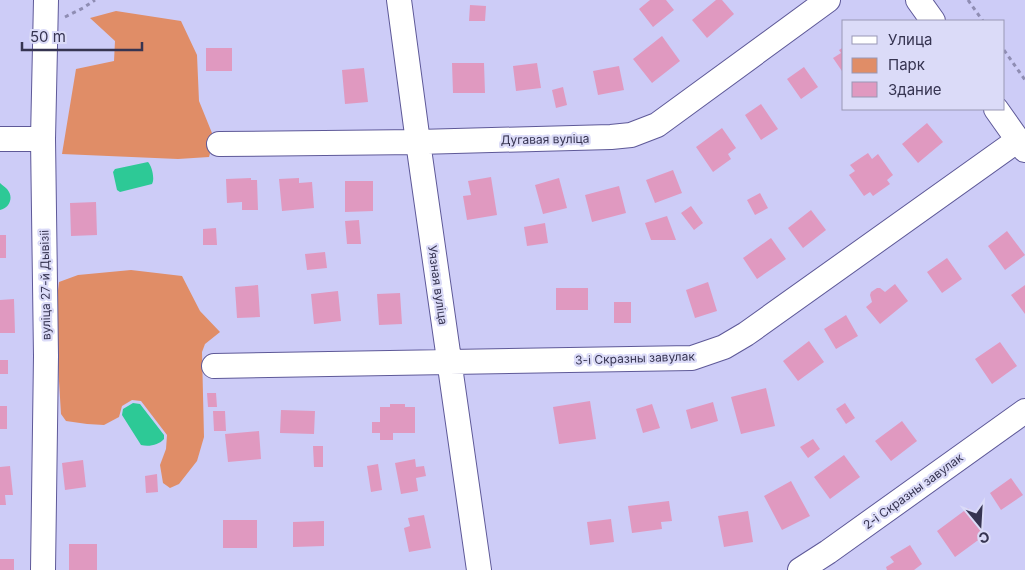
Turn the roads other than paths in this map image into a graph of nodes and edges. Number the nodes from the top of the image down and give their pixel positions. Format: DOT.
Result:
graph roads {
  1 [pos="46,0"];
  2 [pos="399,0"];
  3 [pos="828,0"];
  4 [pos="918,0"];
  5 [pos="932,20"];
  6 [pos="997,110"];
  7 [pos="0,139"];
  8 [pos="43,139"];
  9 [pos="418,142"];
  10 [pos="219,144"];
  11 [pos="1021,145"];
  12 [pos="449,362"];
  13 [pos="214,366"];
  14 [pos="1025,411"];
  15 [pos="43,570"];
  16 [pos="479,570"];
  17 [pos="800,570"];
  1 -- 8 [label="street, вуліца 27-й Дывізіі"];
  2 -- 9 [label="street, Уязная вуліца"];
  3 -- 9 [label="street, Дугавая вуліца"];
  4 -- 5 [label="street"];
  6 -- 11 [label="street"];
  7 -- 8 [label="street"];
  8 -- 15 [label="street, вуліца 27-й Дывізіі"];
  9 -- 10 [label="street, Дугавая вуліца"];
  9 -- 12 [label="street, Уязная вуліца"];
  11 -- 12 [label="street, 3-і Скразны завулак"];
  12 -- 13 [label="street, 3-і Скразны завулак"];
  12 -- 16 [label="street, Уязная вуліца"];
  14 -- 17 [label="street, 2-і Скразны завулак"];
}
